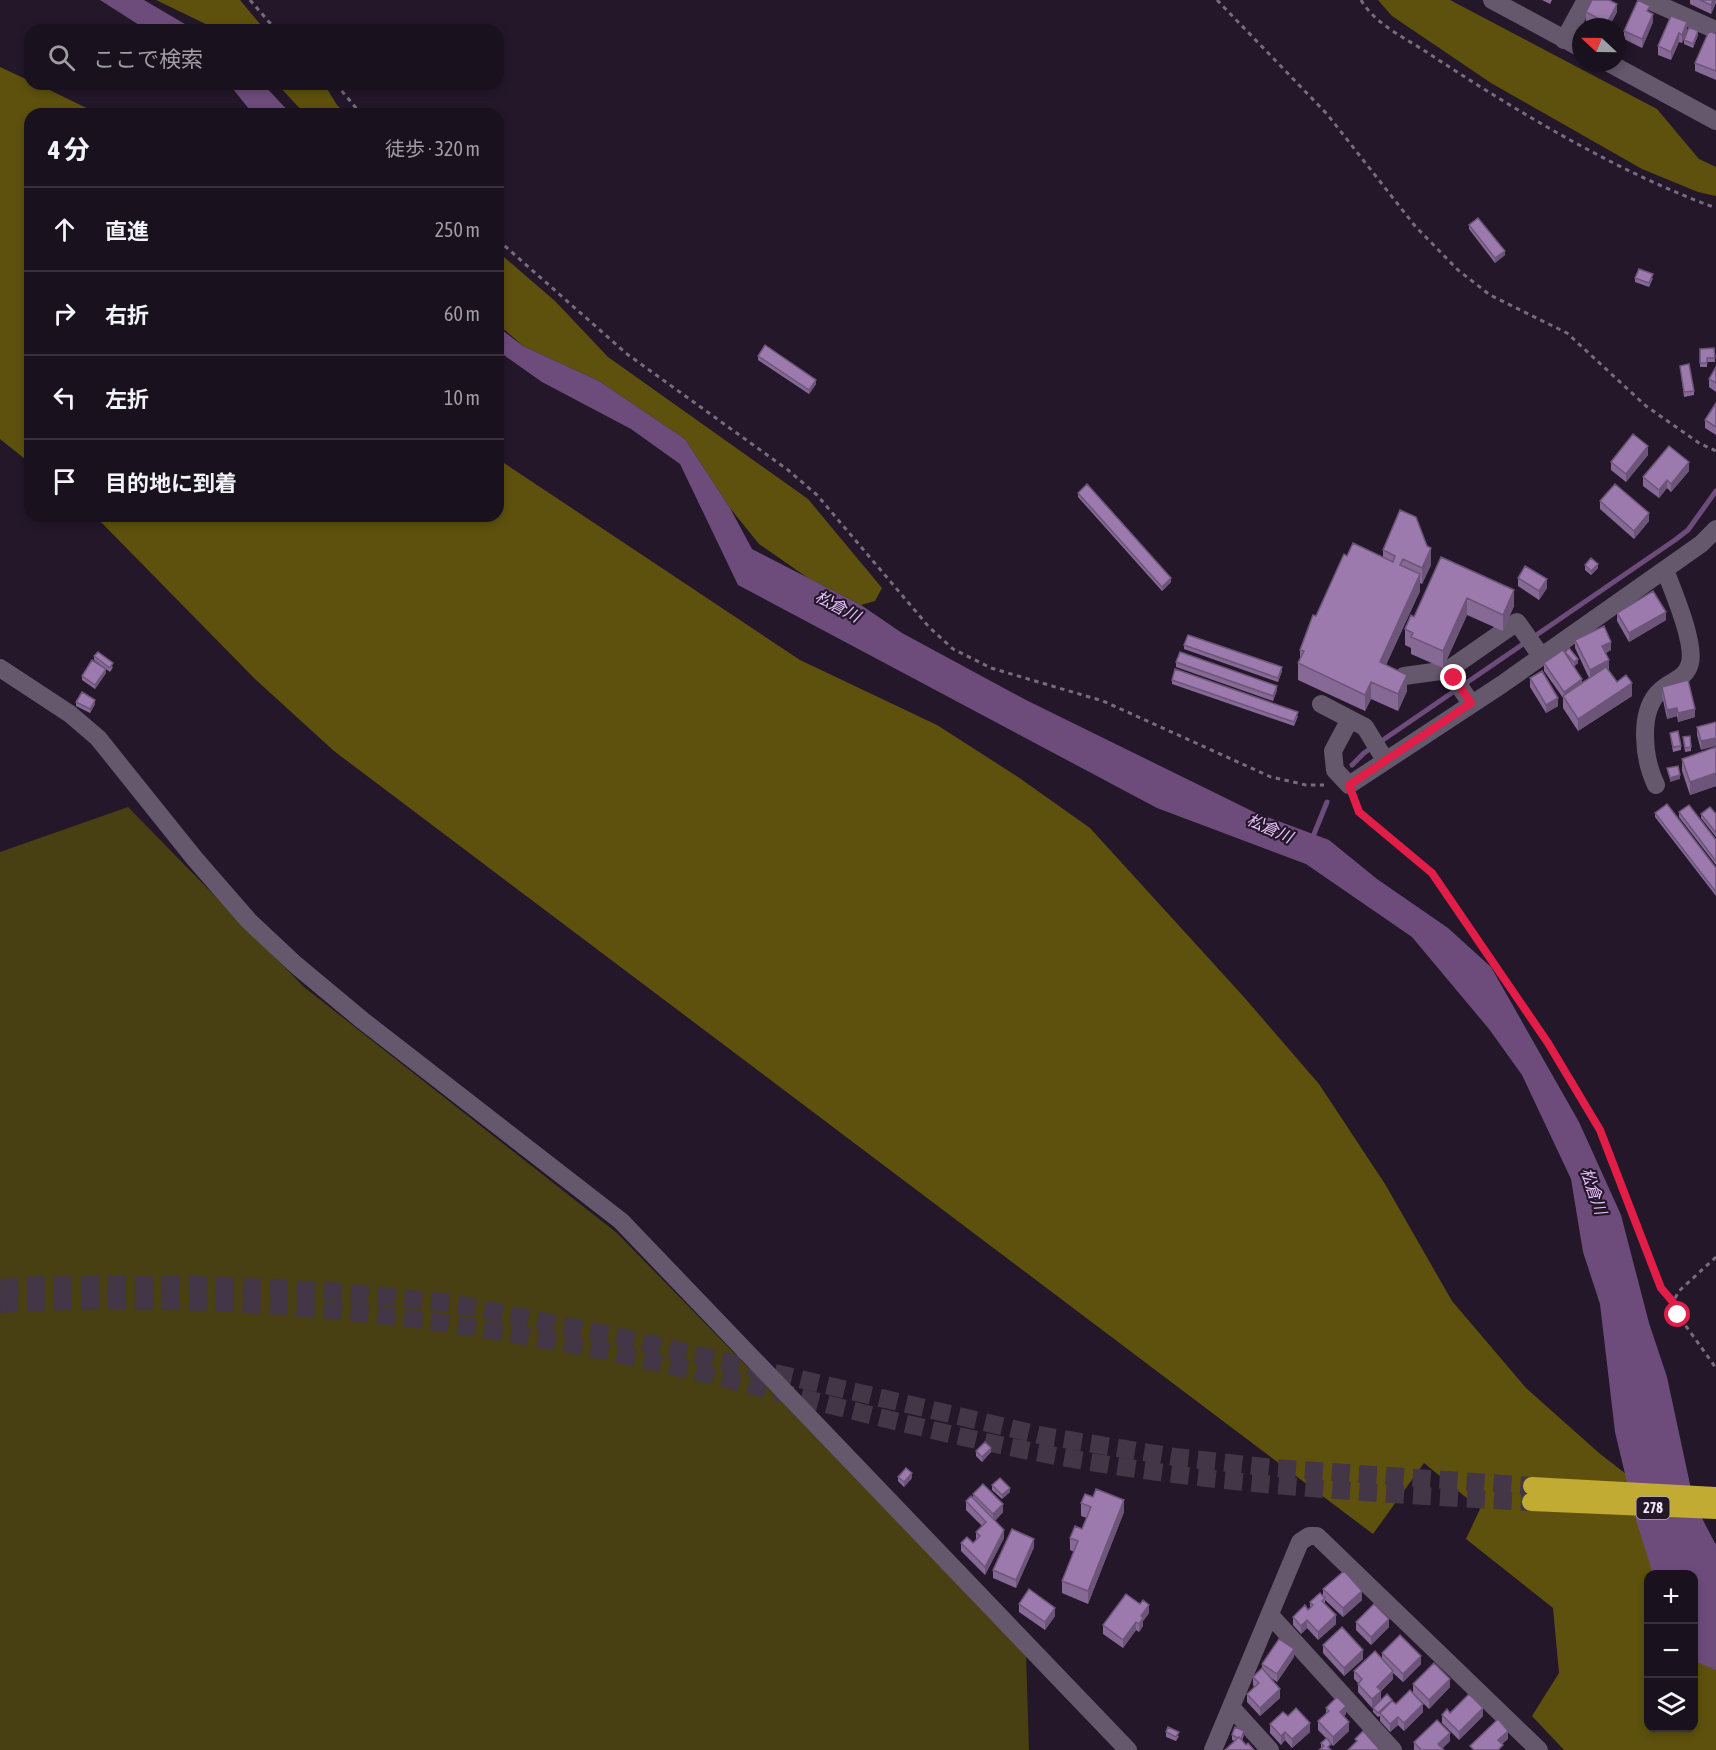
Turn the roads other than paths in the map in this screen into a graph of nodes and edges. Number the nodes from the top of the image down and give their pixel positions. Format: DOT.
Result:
graph roads {
  1 [pos="1492,0"];
  2 [pos="1586,0"];
  3 [pos="1648,0"];
  4 [pos="1716,30"];
  5 [pos="1564,40"];
  6 [pos="1572,44"];
  7 [pos="1626,72"];
  8 [pos="1716,121"];
  9 [pos="1716,529"];
  10 [pos="1665,570"];
  11 [pos="1534,646"];
  12 [pos="0,668"];
  13 [pos="1451,674"];
  14 [pos="1404,676"];
  15 [pos="1469,699"];
  16 [pos="1321,704"];
  17 [pos="1350,719"];
  18 [pos="1378,748"];
  19 [pos="1656,786"];
  20 [pos="1531,1494"];
  21 [pos="1716,1496"];
  22 [pos="1592,1497"];
  23 [pos="1716,1510"];
  24 [pos="1270,1615"];
  25 [pos="1232,1707"];
  26 [pos="1128,1750"];
  27 [pos="1213,1750"];
  28 [pos="1270,1750"];
  29 [pos="1393,1750"];
  30 [pos="1539,1750"];
  1 -- 5 [label="street"];
  2 -- 5 [label="street"];
  3 -- 4 [label="street"];
  5 -- 6 [label="street"];
  7 -- 8 [label="street"];
  9 -- 10 [label="street"];
  10 -- 11 [label="street"];
  10 -- 19 [label="street"];
  11 -- 13 [label="street"];
  11 -- 15 [label="street"];
  12 -- 26 [label="street"];
  13 -- 14 [label="street"];
  13 -- 15 [label="street"];
  15 -- 18 [label="street"];
  16 -- 17 [label="street"];
  17 -- 18 [label="street"];
  17 -- 18 [label="street"];
  20 -- 22 [label="highway, 278"];
  21 -- 22 [label="highway, 278"];
  22 -- 23 [label="highway, 278"];
  24 -- 25 [label="street"];
  24 -- 29 [label="street"];
  24 -- 30 [label="street"];
  25 -- 27 [label="street"];
  25 -- 28 [label="street"];
}
